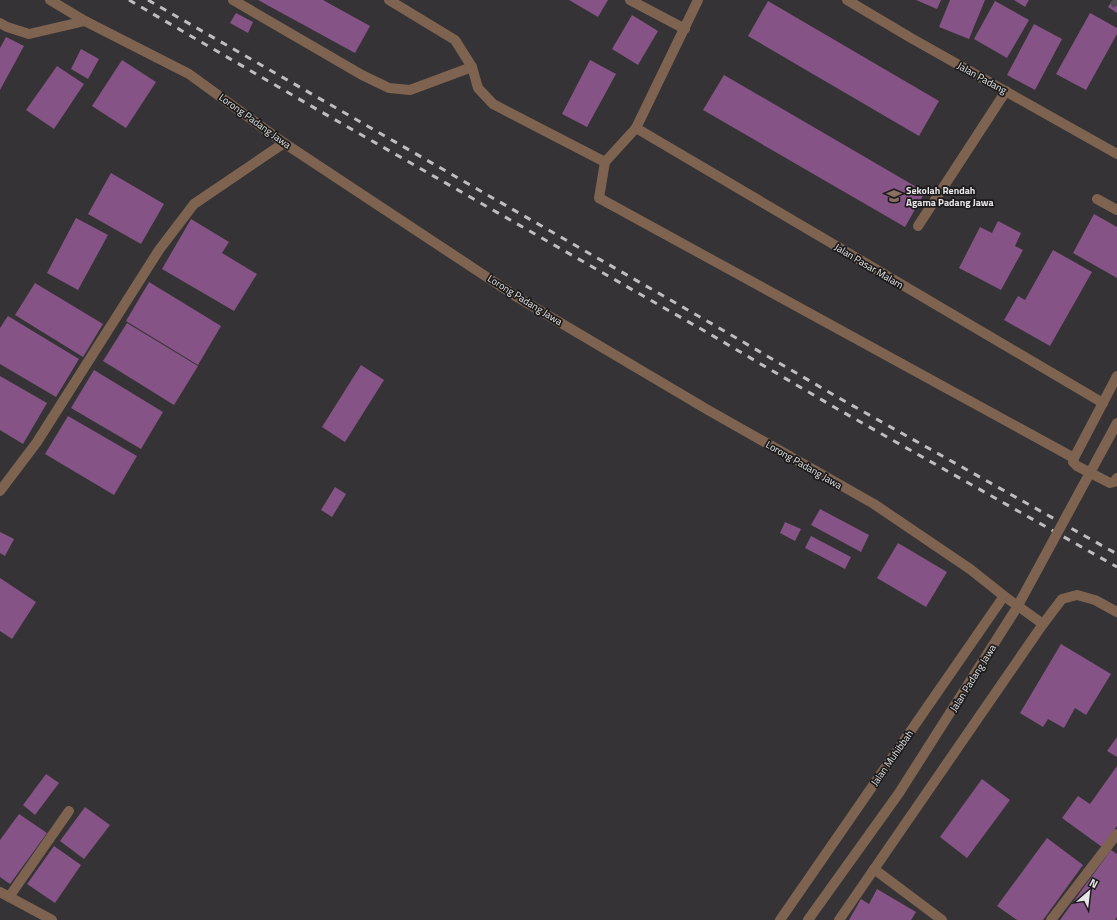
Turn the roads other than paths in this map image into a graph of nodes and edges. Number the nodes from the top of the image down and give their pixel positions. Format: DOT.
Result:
graph roads {
  1 [pos="50,0"];
  2 [pos="233,0"];
  3 [pos="389,0"];
  4 [pos="630,0"];
  5 [pos="698,0"];
  6 [pos="847,0"];
  7 [pos="86,21"];
  8 [pos="0,23"];
  9 [pos="685,28"];
  10 [pos="472,67"];
  11 [pos="1006,91"];
  12 [pos="636,128"];
  13 [pos="284,143"];
  14 [pos="1117,154"];
  15 [pos="605,162"];
  16 [pos="1097,199"];
  17 [pos="1117,210"];
  18 [pos="918,226"];
  19 [pos="1116,379"];
  20 [pos="1103,403"];
  21 [pos="1117,423"];
  22 [pos="1074,458"];
  23 [pos="1117,478"];
  24 [pos="0,491"];
  25 [pos="1004,596"];
  26 [pos="1117,612"];
  27 [pos="1043,624"];
  28 [pos="69,811"];
  29 [pos="1117,834"];
  30 [pos="874,869"];
  31 [pos="0,892"];
  32 [pos="9,897"];
  33 [pos="52,920"];
  34 [pos="780,920"];
  35 [pos="808,920"];
  36 [pos="839,920"];
  37 [pos="942,920"];
  38 [pos="1051,920"];
  1 -- 7 [label="street, Lorong Padang Jawa"];
  2 -- 10 [label="street"];
  3 -- 10 [label="street"];
  4 -- 9 [label="street"];
  5 -- 9 [label="street"];
  6 -- 11 [label="street, Jalan Padang"];
  7 -- 8 [label="street"];
  7 -- 13 [label="street, Lorong Padang Jawa"];
  9 -- 12 [label="street"];
  10 -- 15 [label="street"];
  11 -- 14 [label="street, Jalan Padang"];
  11 -- 18 [label="street"];
  12 -- 15 [label="street"];
  12 -- 20 [label="street, Jalan Pasar Malam"];
  13 -- 24 [label="street"];
  13 -- 25 [label="street, Lorong Padang Jawa"];
  15 -- 22 [label="street"];
  16 -- 17 [label="street"];
  19 -- 20 [label="street"];
  20 -- 22 [label="street"];
  21 -- 35 [label="street, Jalan Padang Jawa, bridge"];
  22 -- 23 [label="street"];
  25 -- 27 [label="street, Lorong Padang Jawa"];
  25 -- 34 [label="street, Jalan Muhibbah"];
  26 -- 27 [label="street"];
  27 -- 30 [label="street"];
  28 -- 32 [label="street"];
  29 -- 38 [label="street"];
  30 -- 36 [label="street"];
  30 -- 37 [label="street"];
  31 -- 32 [label="street"];
  32 -- 33 [label="street"];
}
